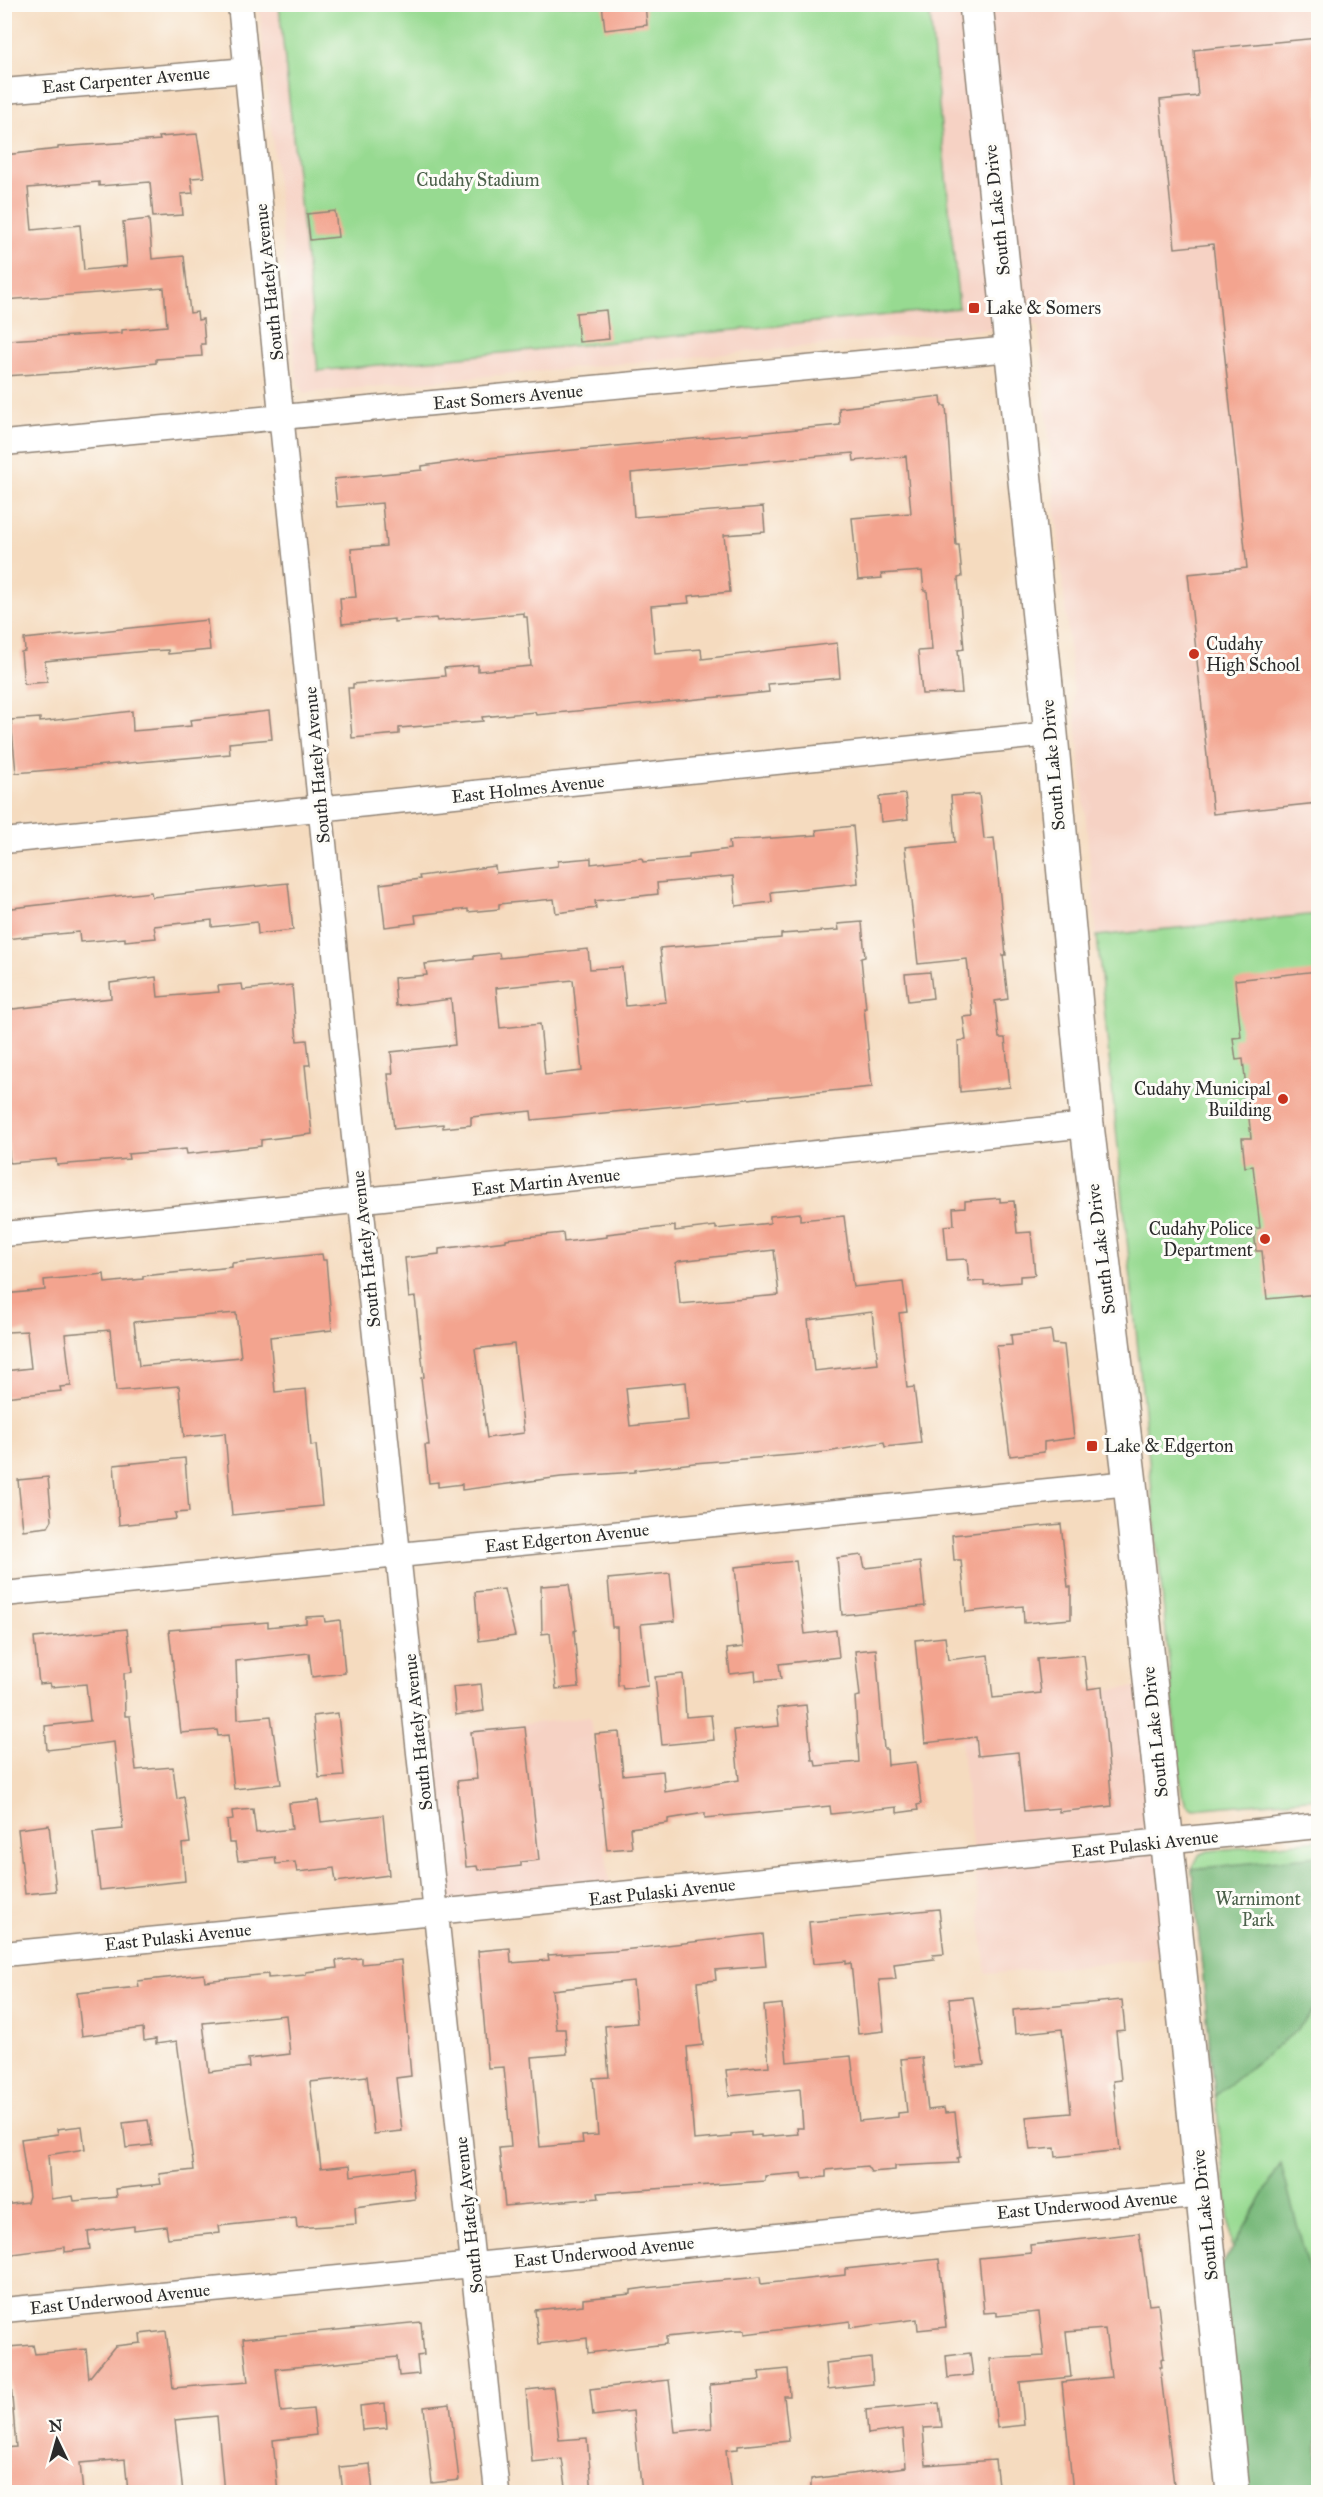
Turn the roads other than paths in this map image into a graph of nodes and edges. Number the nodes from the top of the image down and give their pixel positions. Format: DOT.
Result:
graph roads {
  1 [pos="240,4"];
  2 [pos="976,4"];
  3 [pos="247,70"];
  4 [pos="4,91"];
  5 [pos="1011,349"];
  6 [pos="283,418"];
  7 [pos="4,443"];
  8 [pos="1051,735"];
  9 [pos="321,811"];
  10 [pos="4,841"];
  11 [pos="1087,1125"];
  12 [pos="362,1200"];
  13 [pos="4,1234"];
  14 [pos="1130,1483"];
  15 [pos="398,1555"];
  16 [pos="4,1594"];
  17 [pos="1318,1826"];
  18 [pos="1166,1843"];
  19 [pos="436,1912"];
  20 [pos="4,1954"];
  21 [pos="1203,2195"];
  22 [pos="474,2265"];
  23 [pos="4,2310"];
  24 [pos="497,2493"];
  25 [pos="1233,2493"];
  1 -- 3 [label="street, South Hately Avenue"];
  2 -- 5 [label="main road, South Lake Drive"];
  3 -- 4 [label="street, East Carpenter Avenue"];
  3 -- 6 [label="street, South Hately Avenue"];
  5 -- 6 [label="street, East Somers Avenue"];
  5 -- 8 [label="main road, South Lake Drive"];
  6 -- 7 [label="street, East Somers Avenue"];
  6 -- 9 [label="street, South Hately Avenue"];
  8 -- 9 [label="street, East Holmes Avenue"];
  8 -- 11 [label="main road, South Lake Drive"];
  9 -- 10 [label="street, East Holmes Avenue"];
  9 -- 12 [label="street, South Hately Avenue"];
  11 -- 12 [label="street, East Martin Avenue"];
  11 -- 14 [label="main road, South Lake Drive"];
  12 -- 13 [label="street, East Martin Avenue"];
  12 -- 15 [label="street, South Hately Avenue"];
  14 -- 15 [label="street, East Edgerton Avenue"];
  14 -- 18 [label="main road, South Lake Drive"];
  15 -- 16 [label="street, East Edgerton Avenue"];
  15 -- 19 [label="street, South Hately Avenue"];
  17 -- 18 [label="street, East Pulaski Avenue"];
  18 -- 19 [label="street, East Pulaski Avenue"];
  18 -- 21 [label="main road, South Lake Drive"];
  19 -- 20 [label="street, East Pulaski Avenue"];
  19 -- 22 [label="street, South Hately Avenue"];
  21 -- 22 [label="street, East Underwood Avenue"];
  21 -- 25 [label="main road, South Lake Drive"];
  22 -- 23 [label="street, East Underwood Avenue"];
  22 -- 24 [label="street, South Hately Avenue"];
}
